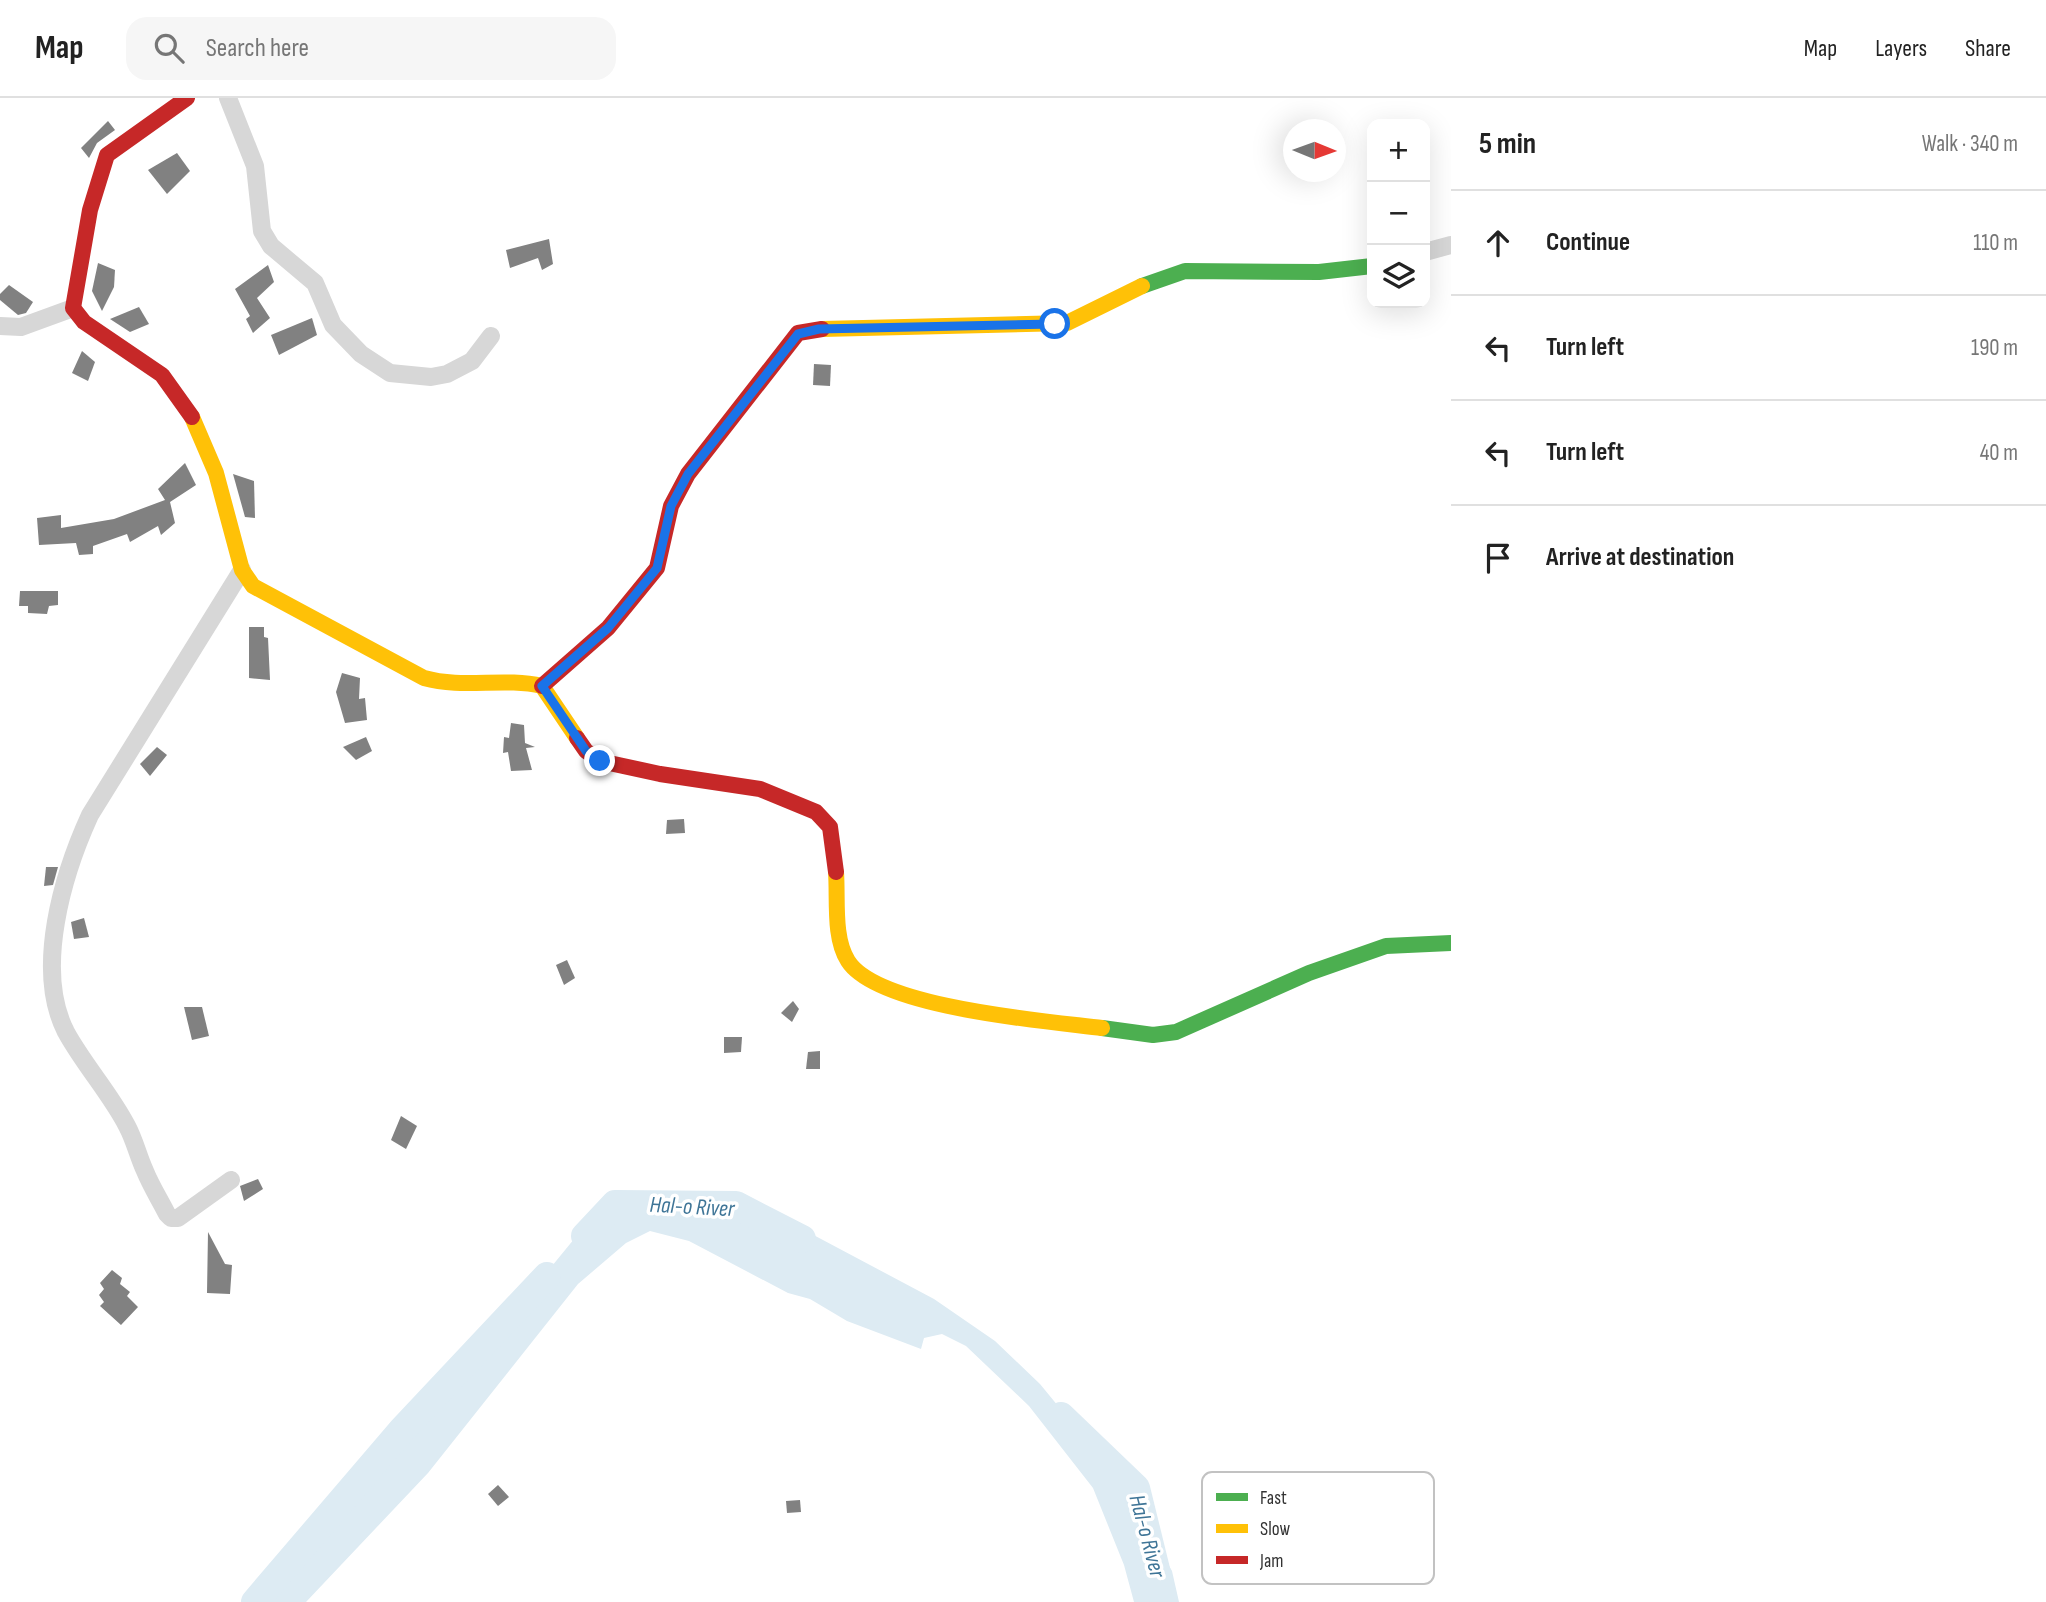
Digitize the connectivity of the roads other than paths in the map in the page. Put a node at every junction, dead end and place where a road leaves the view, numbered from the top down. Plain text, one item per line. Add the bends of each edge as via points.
1 (187, 98) edge
2 (228, 98) edge
3 (1451, 246) edge
4 (1430, 251) edge
5 (1367, 266) edge
6 (73, 308) junction
7 (0, 326) edge
8 (492, 336) dead end
9 (242, 570) junction
10 (542, 686) junction
11 (1451, 943) edge
12 (231, 1180) dead end

1 - 6 street via 107,155 95,187
2 - 8 street via 255,166 262,231 271,246 315,283 333,325 361,354 390,373 431,377 472,361
3 - 4 street
5 - 10 street via 1319,272 1185,271 1157,278 1067,323 819,329 798,334 688,474 671,506 657,568 608,628
6 - 7 street via 21,327
6 - 9 street via 84,322 138,355 171,385 189,412 209,449
9 - 10 street via 253,586 421,678
9 - 12 street via 90,815 63,888 53,956 59,1014 66,1032 127,1126 167,1214 178,1218
10 - 11 street via 586,751 600,761 760,789 816,812 830,827 835,849 841,947 849,964 888,991 1020,1018 1153,1035 1176,1032 1309,973 1386,946

